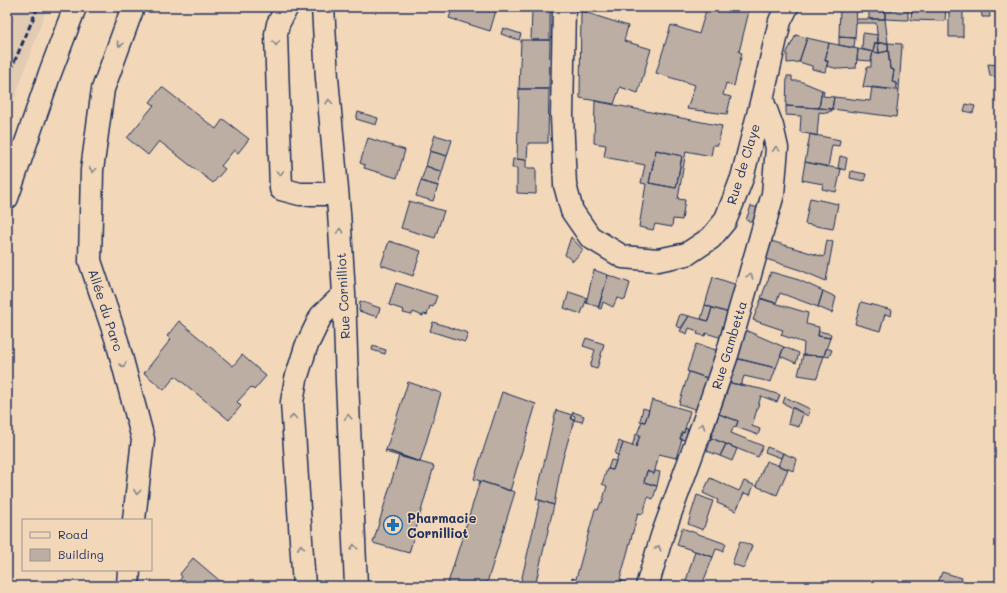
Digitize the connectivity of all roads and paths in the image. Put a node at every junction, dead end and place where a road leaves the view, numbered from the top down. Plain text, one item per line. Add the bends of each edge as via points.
1 (76, 7) edge
2 (133, 7) edge
3 (287, 7) edge
4 (323, 7) edge
5 (564, 7) edge
6 (787, 7) edge
7 (762, 99) junction
8 (337, 194) junction
9 (7, 198) edge
10 (344, 294) junction
11 (134, 519) edge
12 (129, 571) edge
13 (128, 586) edge
14 (304, 586) edge
15 (356, 586) edge
16 (648, 586) edge

1 - 9 street via 50,73
2 -> 11 street, Allée du Parc via 103,89 92,170 90,261 116,341 142,439
3 -> 8 street via 276,34 281,189 300,194
8 -> 4 street, Rue Cornilliot via 326,78
5 - 7 street, Rue de Claye via 564,185 572,211 590,237 624,257 658,260 687,254 711,238 725,220 742,178
6 - 7 street, Rue de Claye via 780,21
16 -> 7 street, Rue Gambetta via 662,536 727,355 773,194 778,148
10 -> 8 street, Rue Cornilliot
14 -> 10 street via 292,402 306,347 321,316
15 -> 10 street, Rue Cornilliot
12 - 13 street

